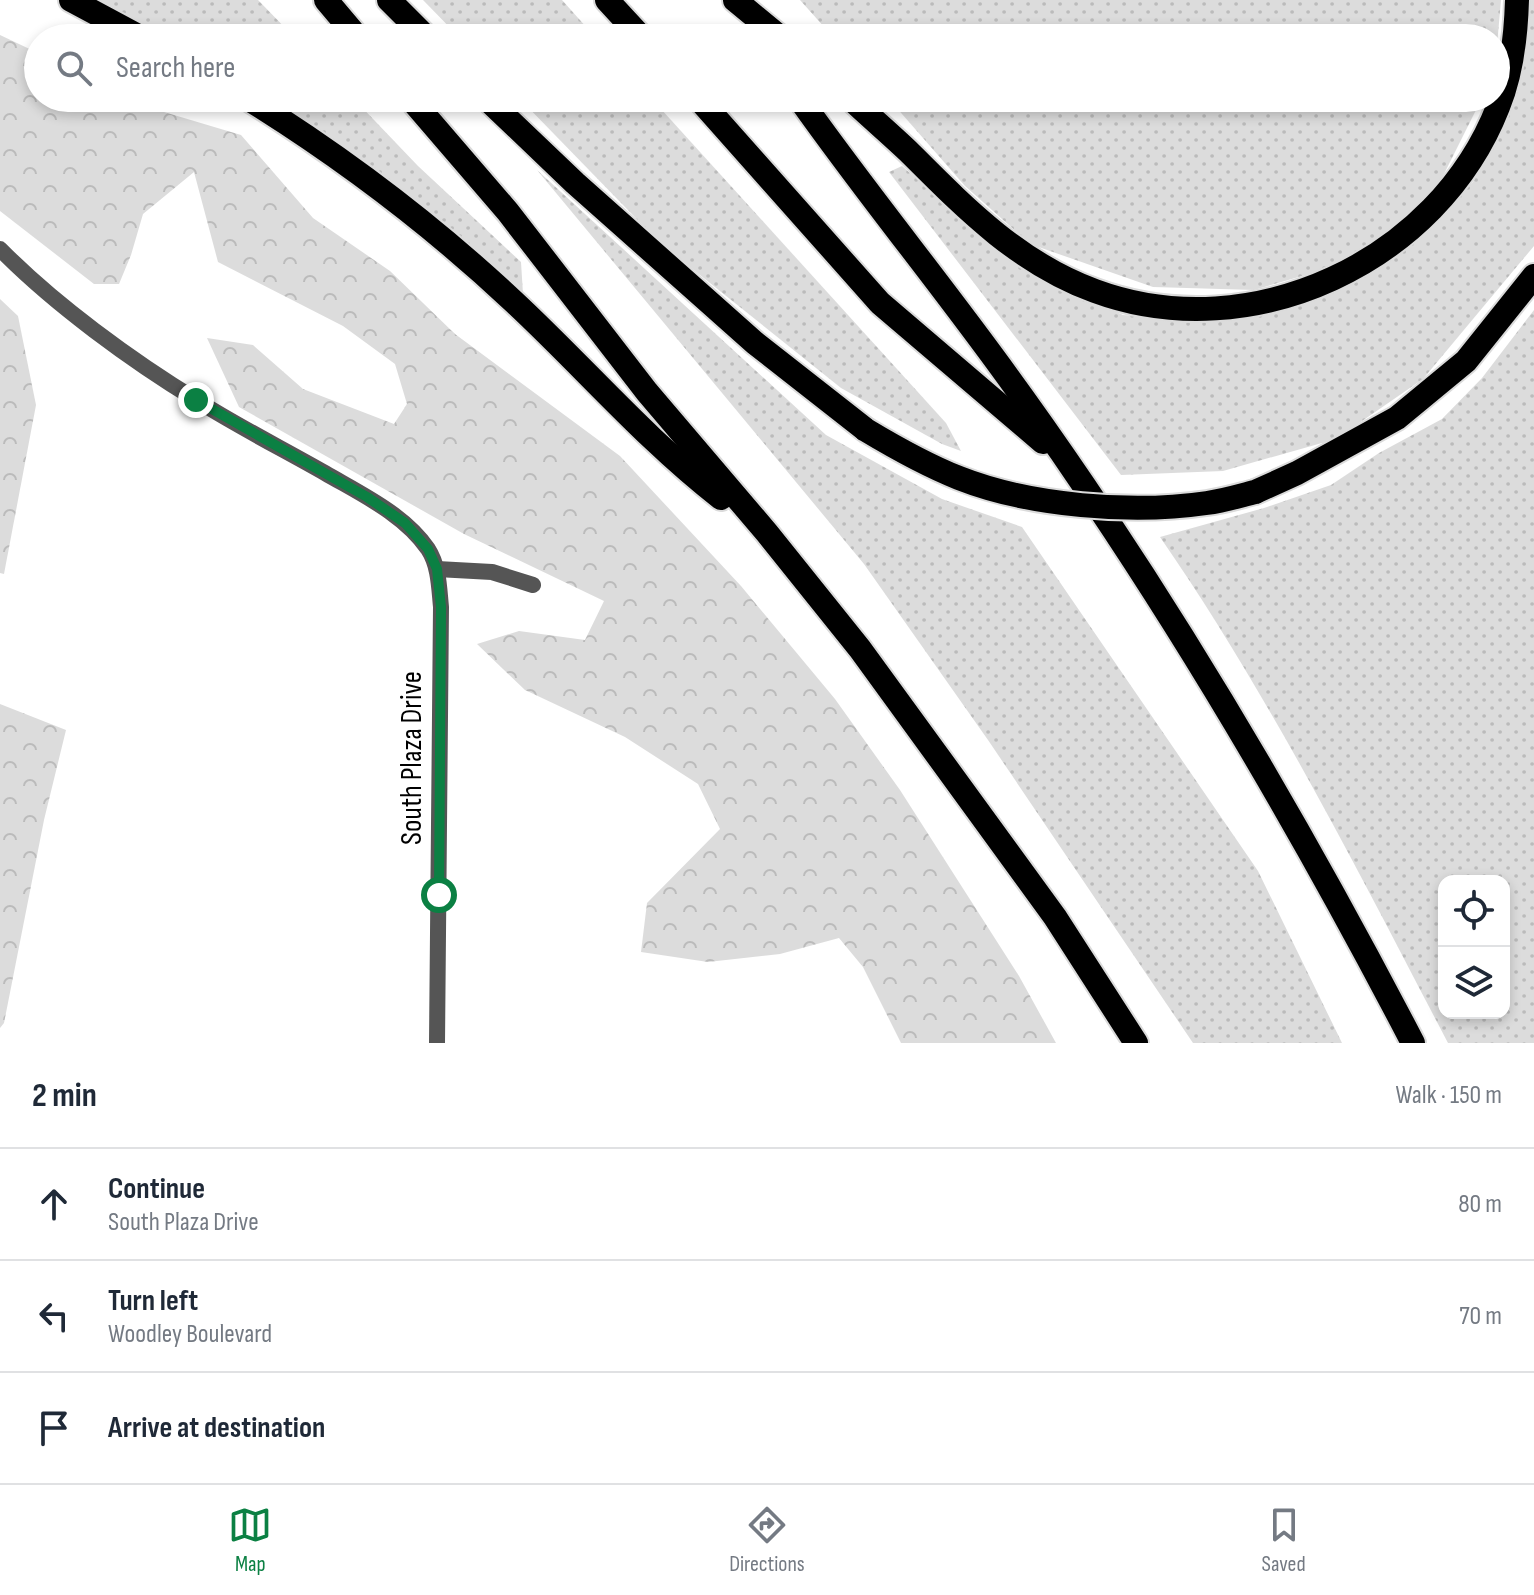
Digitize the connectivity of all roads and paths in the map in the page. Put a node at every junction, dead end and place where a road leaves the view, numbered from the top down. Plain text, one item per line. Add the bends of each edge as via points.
1 (71, 0) edge
2 (326, 0) edge
3 (389, 0) edge
4 (607, 0) edge
5 (732, 0) edge
6 (1517, 0) edge
7 (116, 24) edge
8 (346, 24) edge
9 (413, 24) edge
10 (629, 24) edge
11 (747, 24) edge
12 (763, 24) edge
13 (1510, 60) edge
14 (269, 112) edge
15 (422, 112) edge
16 (501, 112) edge
17 (710, 112) edge
18 (809, 112) edge
19 (865, 112) edge
20 (1496, 112) edge
21 (0, 249) edge
22 (1534, 276) edge
23 (1069, 464) junction
24 (767, 533) junction
25 (437, 569) junction
26 (533, 585) dead end
27 (437, 1043) edge
28 (1136, 1043) edge
29 (1413, 1043) edge

1 - 7 highway
2 - 8 highway
3 - 9 highway
4 - 10 highway
5 - 11 highway
5 - 12 highway
6 - 13 highway
14 - 24 highway via 453,247 657,444
15 - 24 highway
16 - 22 highway, bridge via 755,343 866,430 960,479 1056,502 1157,508 1209,503 1255,492 1297,473 1397,418 1466,361
17 - 23 highway via 880,303
18 - 23 highway
19 - 20 highway via 984,226 1019,252 1095,292 1183,309 1269,301 1351,272 1413,228 1445,195
21 - 25 street via 122,351 405,523 428,549
23 - 29 highway via 1222,699
24 - 28 highway via 939,755 1055,917
25 - 26 street via 492,572
25 - 27 street, South Plaza Drive

